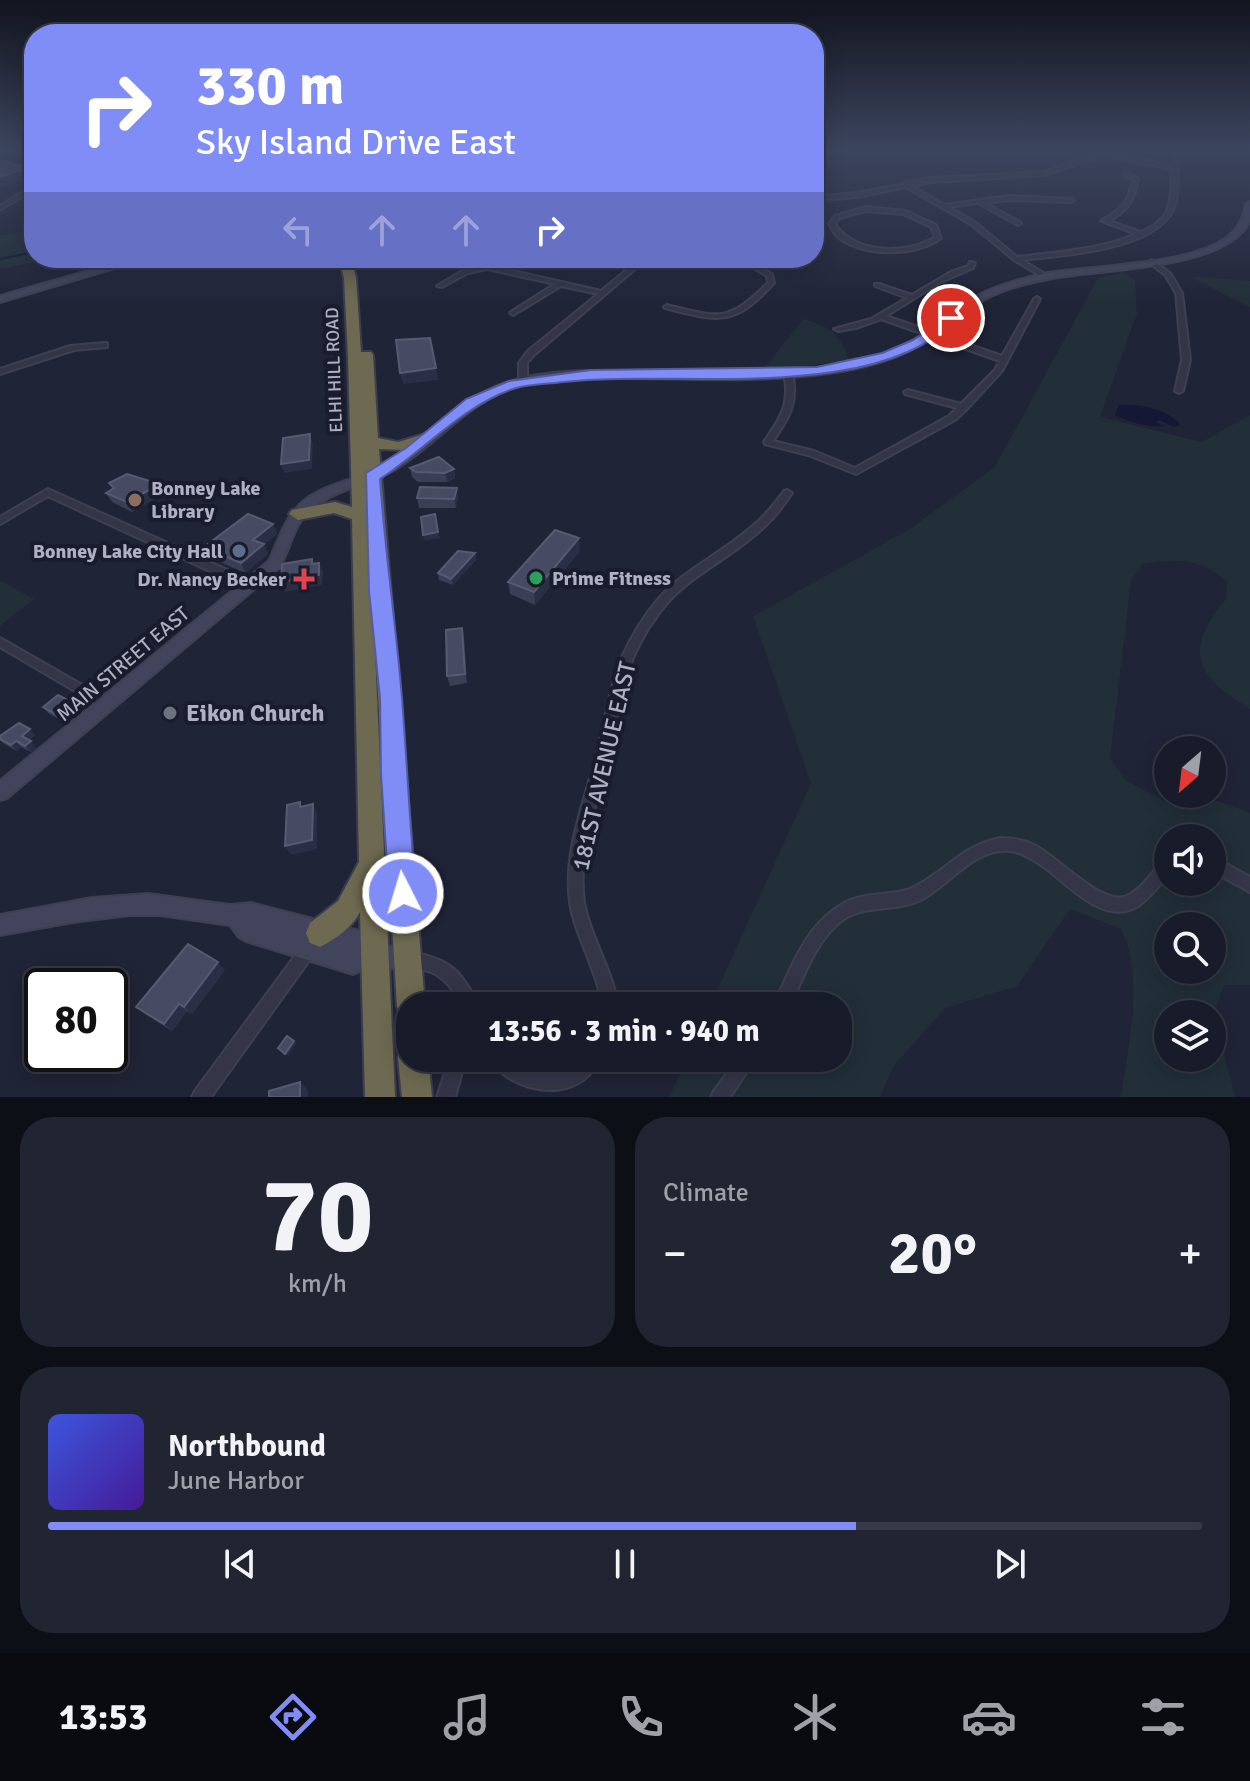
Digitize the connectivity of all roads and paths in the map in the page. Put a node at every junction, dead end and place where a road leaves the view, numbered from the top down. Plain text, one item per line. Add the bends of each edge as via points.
1 (847, 201) edge
2 (936, 201) edge
3 (977, 201) edge
4 (978, 201) edge
5 (1130, 201) edge
6 (1173, 201) edge
7 (1250, 204) edge
8 (945, 206) junction
9 (858, 210) junction
10 (1018, 223) dead end
11 (1141, 234) junction
12 (1016, 259) junction
13 (1152, 262) junction
14 (972, 263) dead end
15 (109, 268) edge
16 (346, 268) edge
17 (359, 268) edge
18 (482, 268) edge
19 (492, 268) edge
20 (633, 268) edge
21 (756, 268) edge
22 (1046, 277) junction
23 (561, 283) junction
24 (877, 285) dead end
25 (440, 286) dead end
26 (602, 293) junction
27 (911, 297) junction
28 (0, 299) edge
29 (1037, 299) dead end
30 (667, 307) dead end
31 (513, 313) dead end
32 (881, 317) junction
33 (838, 329) dead end
34 (928, 335) junction
35 (104, 345) dead end
36 (1005, 360) junction
37 (0, 372) edge
38 (788, 374) junction
39 (523, 382) junction
40 (1179, 391) dead end
41 (908, 392) dead end
42 (964, 407) junction
43 (428, 438) junction
44 (369, 439) junction
45 (365, 478) junction
46 (787, 493) dead end
47 (298, 514) junction
48 (359, 515) junction
49 (0, 521) edge
50 (250, 585) junction
51 (0, 642) edge
52 (106, 704) junction
53 (0, 792) edge
54 (370, 868) junction
55 (1226, 871) edge
56 (1154, 879) edge
57 (1250, 885) edge
58 (0, 925) edge
59 (314, 941) junction
60 (374, 954) junction
61 (408, 960) junction
62 (410, 992) edge
63 (464, 992) edge
64 (609, 992) edge
65 (789, 992) edge
66 (414, 1072) edge
67 (454, 1072) edge
68 (515, 1072) edge
69 (578, 1072) edge
70 (738, 1072) edge
71 (201, 1097) edge
72 (380, 1097) edge
73 (417, 1097) edge
74 (446, 1097) edge
75 (720, 1097) edge

1 - 9 street
2 - 8 street
3 - 8 street
4 - 10 street
5 - 11 street via 1104,221
6 - 11 street via 1157,225
7 - 13 street, MAIN STREET EAST via 1247,222 1230,239 1195,254
8 - 12 street
9 - 9 street via 840,214 832,224 837,234 854,243 906,250 928,245 939,234 931,223 911,214
11 - 12 street via 1092,248
12 - 22 street
13 - 22 street, MAIN STREET EAST
13 - 40 street via 1168,274 1179,293 1186,360
14 - 27 street
15 - 28 street
16 - 45 highway, ELHI HILL ROAD
17 - 44 highway, ELHI HILL ROAD
18 - 25 street
19 - 23 street
20 - 26 street
21 - 30 street via 770,275 771,283 734,316 708,317
22 - 34 street, MAIN STREET EAST via 983,296
23 - 26 street
23 - 31 street
24 - 27 street
26 - 39 street via 526,358
27 - 32 street
29 - 36 street
32 - 33 street via 860,328
32 - 34 street
34 - 36 street
34 - 38 street, MAIN STREET EAST via 863,363
35 - 37 street via 73,348
36 - 42 street
38 - 39 street, MAIN STREET EAST via 591,375
38 - 42 street via 790,407 768,442 856,471 943,425
39 - 43 street, MAIN STREET EAST via 471,402
41 - 42 street
43 - 44 highway via 398,447
43 - 45 street, MAIN STREET EAST
44 - 45 highway, ELHI HILL ROAD
45 - 47 street, MAIN STREET EAST via 321,494
45 - 48 highway
45 - 61 highway via 391,698
46 - 64 street, 181ST AVENUE EAST via 755,533 677,586 645,626 623,670 576,885 580,914
47 - 48 highway via 335,507
47 - 50 street, MAIN STREET EAST via 274,564
48 - 54 highway
49 - 50 street via 48,492
50 - 52 street, MAIN STREET EAST
51 - 52 street
52 - 53 street, MAIN STREET EAST
54 - 59 highway via 347,910
54 - 60 highway
55 - 57 street
56 - 65 street via 1134,900 1115,906 1090,896 1036,852 1016,845 988,846 915,895 858,903 838,914 813,943
58 - 59 street via 149,904 203,909 237,918 246,930
59 - 60 street via 353,963
59 - 71 street
60 - 61 street
60 - 72 highway
61 - 62 highway
61 - 63 street via 450,972
66 - 73 highway
67 - 74 street
68 - 69 street via 549,1085
70 - 75 street

